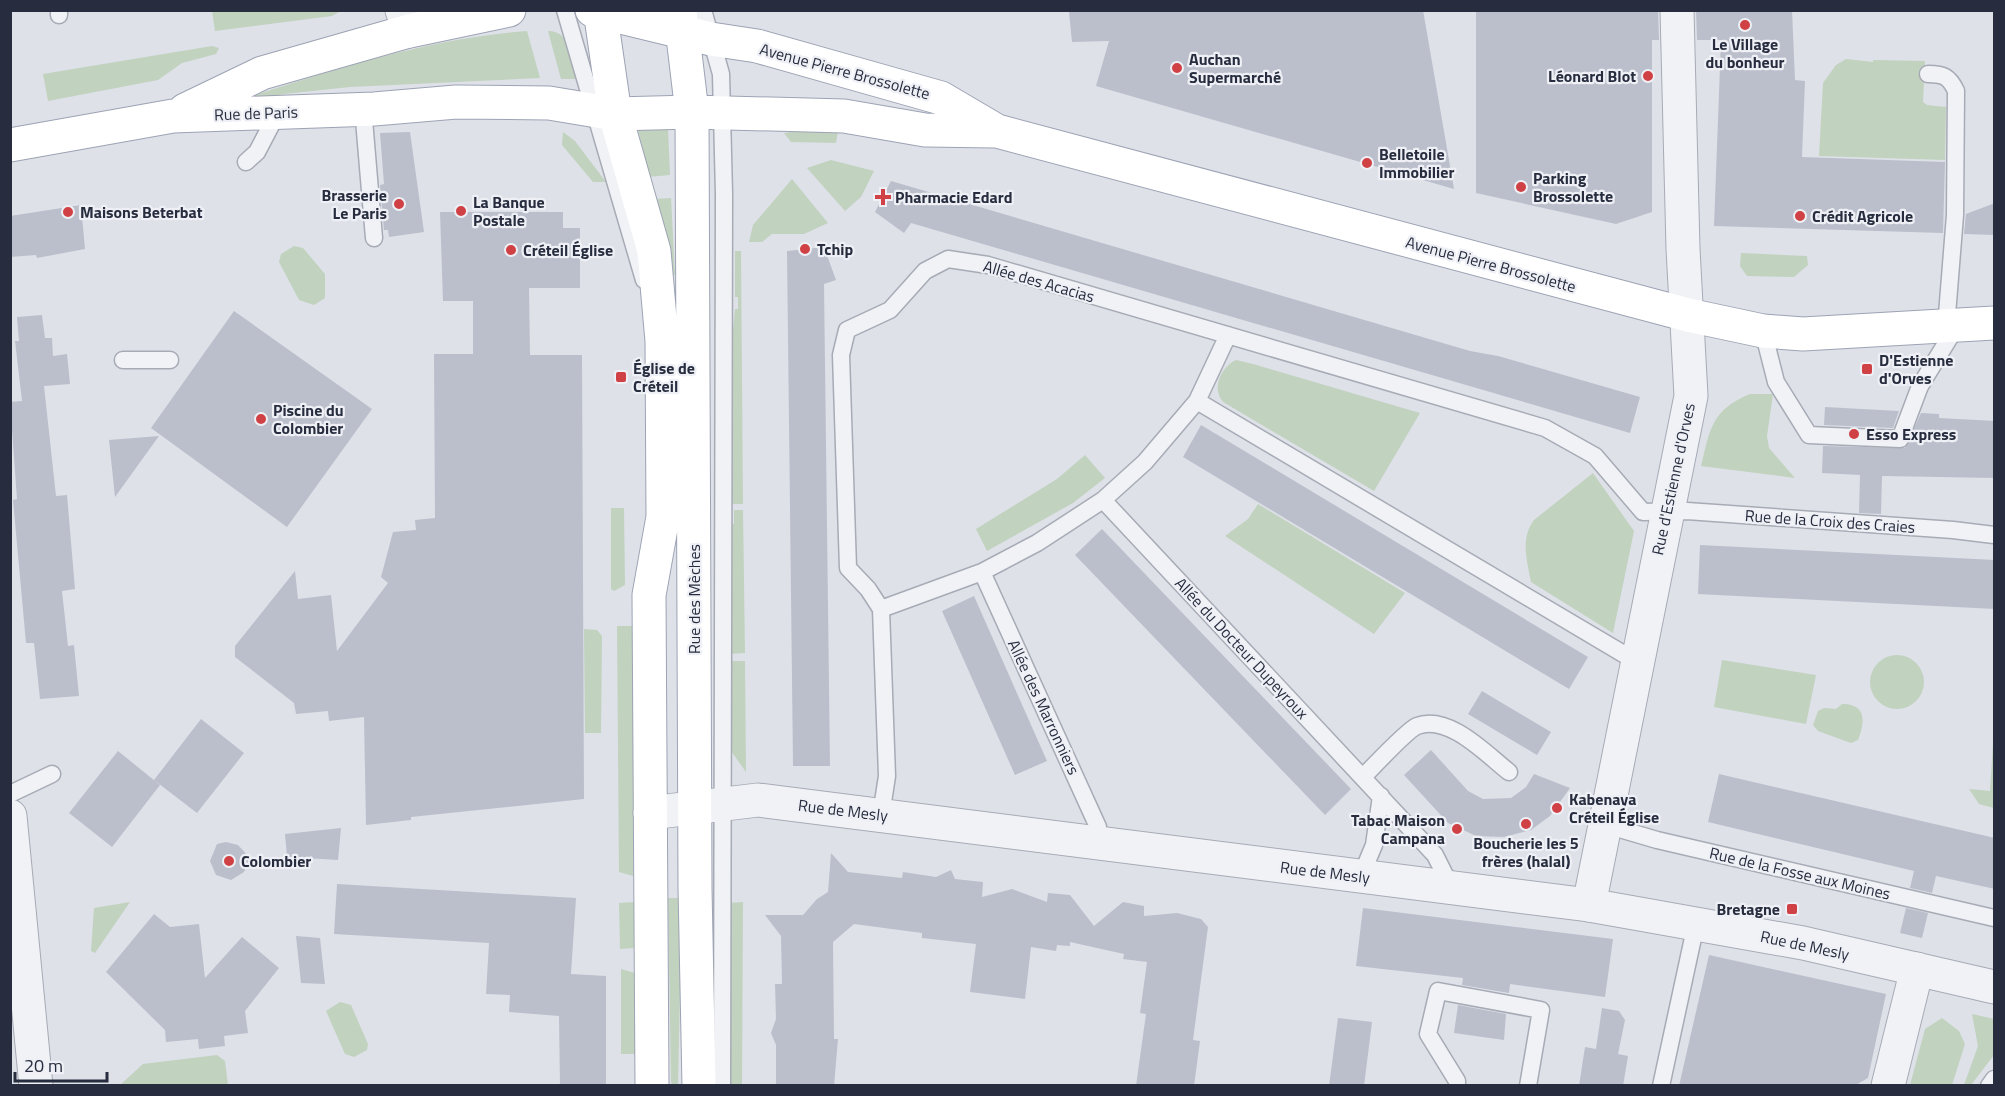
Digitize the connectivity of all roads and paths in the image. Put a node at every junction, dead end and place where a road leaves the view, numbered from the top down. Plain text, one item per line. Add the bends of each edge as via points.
1 (509, 10) edge
2 (565, 10) edge
3 (592, 10) edge
4 (1677, 10) edge
5 (600, 11) edge
6 (405, 21) edge
7 (694, 23) edge
8 (1928, 74) dead end
9 (363, 108) junction
10 (278, 112) junction
11 (604, 112) junction
12 (708, 113) junction
13 (173, 116) junction
14 (997, 130) junction
15 (10, 145) edge
16 (246, 162) dead end
17 (374, 238) dead end
18 (1688, 315) junction
19 (1995, 323) edge
20 (1951, 327) junction
21 (1763, 331) junction
22 (1228, 335) junction
23 (123, 360) dead end
24 (170, 360) dead end
25 (1197, 401) junction
26 (1103, 500) junction
27 (1666, 510) junction
28 (1995, 535) edge
29 (982, 572) junction
30 (881, 609) junction
31 (1637, 662) junction
32 (1509, 772) dead end
33 (52, 774) dead end
34 (1363, 777) junction
35 (10, 794) edge
36 (1381, 796) junction
37 (708, 805) junction
38 (650, 813) junction
39 (881, 815) junction
40 (10, 816) edge
41 (1606, 825) junction
42 (1096, 843) junction
43 (1361, 876) junction
44 (1451, 886) junction
45 (1589, 905) junction
46 (1995, 918) edge
47 (1696, 924) junction
48 (1917, 969) junction
49 (1995, 987) edge
50 (1995, 1079) edge
51 (36, 1086) edge
52 (652, 1086) edge
53 (699, 1086) edge
54 (722, 1086) edge
55 (1457, 1086) edge
56 (1528, 1086) edge
57 (1662, 1086) edge
58 (1888, 1086) edge
59 (1989, 1086) edge

1 - 6 main road, Rue de Paris
2 - 11 lane
3 - 5 main road
4 - 18 street, Rue d'Estienne d'Orves
5 - 7 main road
5 - 11 main road
6 - 13 main road, Rue de Paris via 262,73
7 - 12 main road, Rue des Mèches
7 - 14 main road, Avenue Pierre Brossolette via 757,46 941,98
8 - 20 lane via 1943,74 1956,91
9 - 10 main road, Rue de Paris
9 - 11 main road, Rue de Paris via 538,102
9 - 17 lane
10 - 13 main road, Rue de Paris
10 - 16 lane via 257,152
11 - 12 main road, Rue de Paris
11 - 38 main road via 654,251 662,341 663,517 649,594
12 - 14 main road, Avenue Pierre Brossolette via 844,116 926,130
12 - 37 main road, Rue des Mèches
13 - 15 main road
14 - 18 main road, Avenue Pierre Brossolette
18 - 21 main road, Avenue Pierre Brossolette
18 - 27 street, Rue d'Estienne d'Orves via 1691,396
19 - 20 main road, Avenue Pierre Brossolette
20 - 21 main road, Avenue Pierre Brossolette via 1803,334
20 - 21 lane via 1920,386 1900,439 1809,435 1776,382
22 - 25 lane
22 - 27 lane, Allée des Acacias via 1545,428 1595,456 1643,512
22 - 30 lane, Allée des Acacias via 988,265 948,260 925,271 890,310 848,330 841,355 848,568
23 - 24 lane
25 - 26 lane via 1145,462
25 - 31 lane
26 - 29 lane via 1037,543
26 - 34 lane, Allée du Docteur Dupeyroux
27 - 28 lane, Rue de la Croix des Craies
27 - 31 street, Rue d'Estienne d'Orves
29 - 30 lane
29 - 42 lane, Allée des Marronniers via 1098,827
30 - 39 lane via 888,776
31 - 41 street, Rue d'Estienne d'Orves
32 - 34 lane via 1438,724 1416,726
33 - 35 lane
34 - 36 lane, Allée du Docteur Dupeyroux
36 - 43 lane via 1374,845
36 - 44 lane, Allée du Docteur Dupeyroux via 1436,855
37 - 38 street, Rue de Mesly
37 - 39 street, Rue de Mesly via 758,800
37 - 53 main road, Rue des Mèches
37 - 54 lane, Rue des Mèches
38 - 52 main road
39 - 42 street, Rue de Mesly
40 - 51 street
41 - 45 street, Rue d'Estienne d'Orves
41 - 46 lane, Rue de la Fosse aux Moines
42 - 43 street, Rue de Mesly
43 - 44 street, Rue de Mesly
44 - 45 street, Rue de Mesly
45 - 47 street, Rue de Mesly
47 - 48 street, Rue de Mesly
47 - 57 lane
48 - 49 street, Rue de Mesly
48 - 58 street
50 - 59 lane
55 - 56 lane via 1428,1035 1438,992 1541,1010

